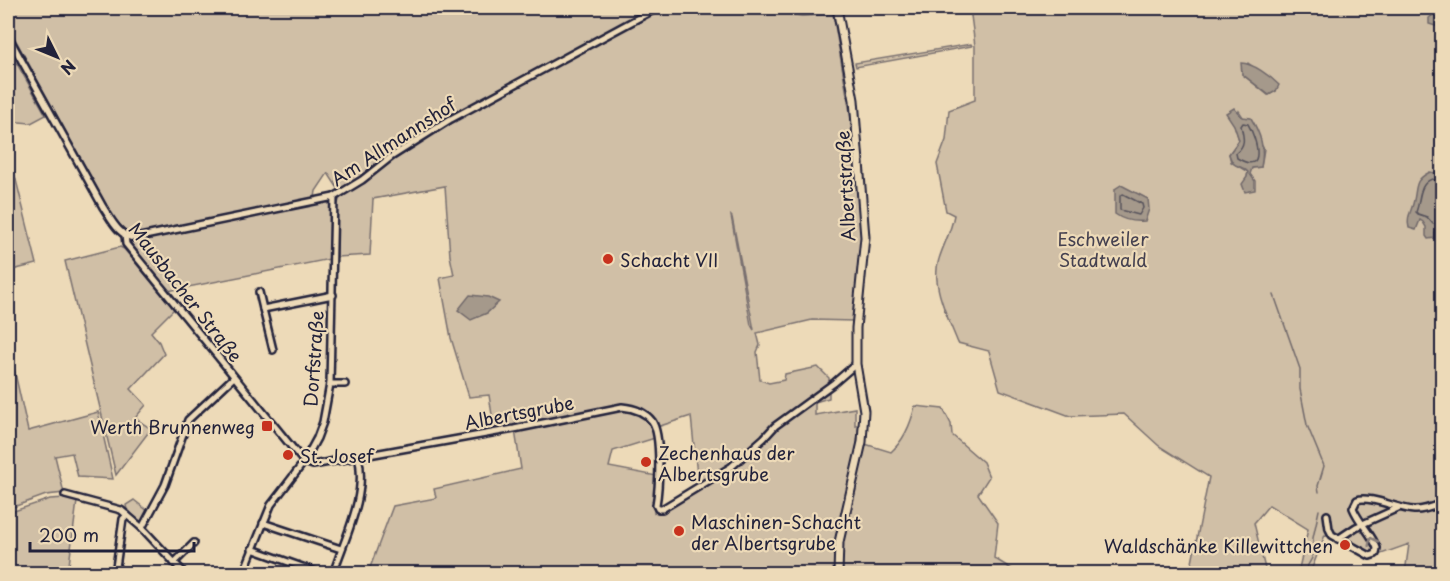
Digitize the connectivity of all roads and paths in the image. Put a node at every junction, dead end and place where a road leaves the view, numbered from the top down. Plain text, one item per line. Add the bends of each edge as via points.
1 (657, 8) edge
2 (837, 8) edge
3 (8, 36) edge
4 (334, 197) junction
5 (125, 235) junction
6 (259, 292) dead end
7 (333, 295) junction
8 (263, 309) junction
9 (269, 334) junction
10 (260, 336) dead end
11 (273, 350) dead end
12 (856, 364) junction
13 (234, 377) junction
14 (330, 384) junction
15 (345, 384) dead end
16 (358, 456) junction
17 (304, 462) junction
18 (64, 495) dead end
19 (1443, 503) edge
20 (1398, 508) junction
21 (127, 515) junction
22 (1326, 515) dead end
23 (263, 523) junction
24 (1362, 524) junction
25 (142, 528) junction
26 (1338, 539) junction
27 (194, 543) dead end
28 (252, 549) junction
29 (341, 549) junction
30 (174, 563) junction
31 (115, 573) edge
32 (185, 573) edge
33 (243, 573) edge
34 (322, 573) edge
35 (333, 573) edge
36 (838, 573) edge

1 - 4 street, Am Allmannshof via 451,119
2 - 12 main road, Albertstraße via 854,100 865,237
3 - 5 street, Mausbacher Straße via 104,207
4 - 5 street, Am Allmannshof via 135,238
4 - 7 street, Dorfstraße
5 - 13 street, Mausbacher Straße via 126,244
6 - 8 street
7 - 8 street
7 - 14 street, Dorfstraße
8 - 9 street
9 - 10 street
9 - 11 street
12 - 16 street, Albertsgrube via 713,480 662,509 656,505 656,430 650,418 629,408
12 - 36 main road, Albertstraße via 864,411 862,442 840,542
13 - 17 street, Mausbacher Straße
13 - 25 street via 188,420 165,485
14 - 15 street
14 - 17 street, Dorfstraße via 323,422
16 - 17 street, Albertsgrube via 313,465
16 - 29 street via 360,486
17 - 23 street, Dorfstraße via 271,505
18 - 21 street via 112,506
19 - 20 street via 1418,511
20 - 24 street
20 - 24 street via 1366,498 1357,500 1353,508
21 - 25 street
21 - 31 street via 123,519
22 - 26 street via 1329,529
23 - 28 street, Dorfstraße
23 - 29 street
24 - 26 street
26 -> 24 street via 1370,556 1376,554 1376,544
25 - 30 street
27 - 30 street
28 - 33 street, Dorfstraße
28 - 34 street
29 - 35 street
30 - 32 street

